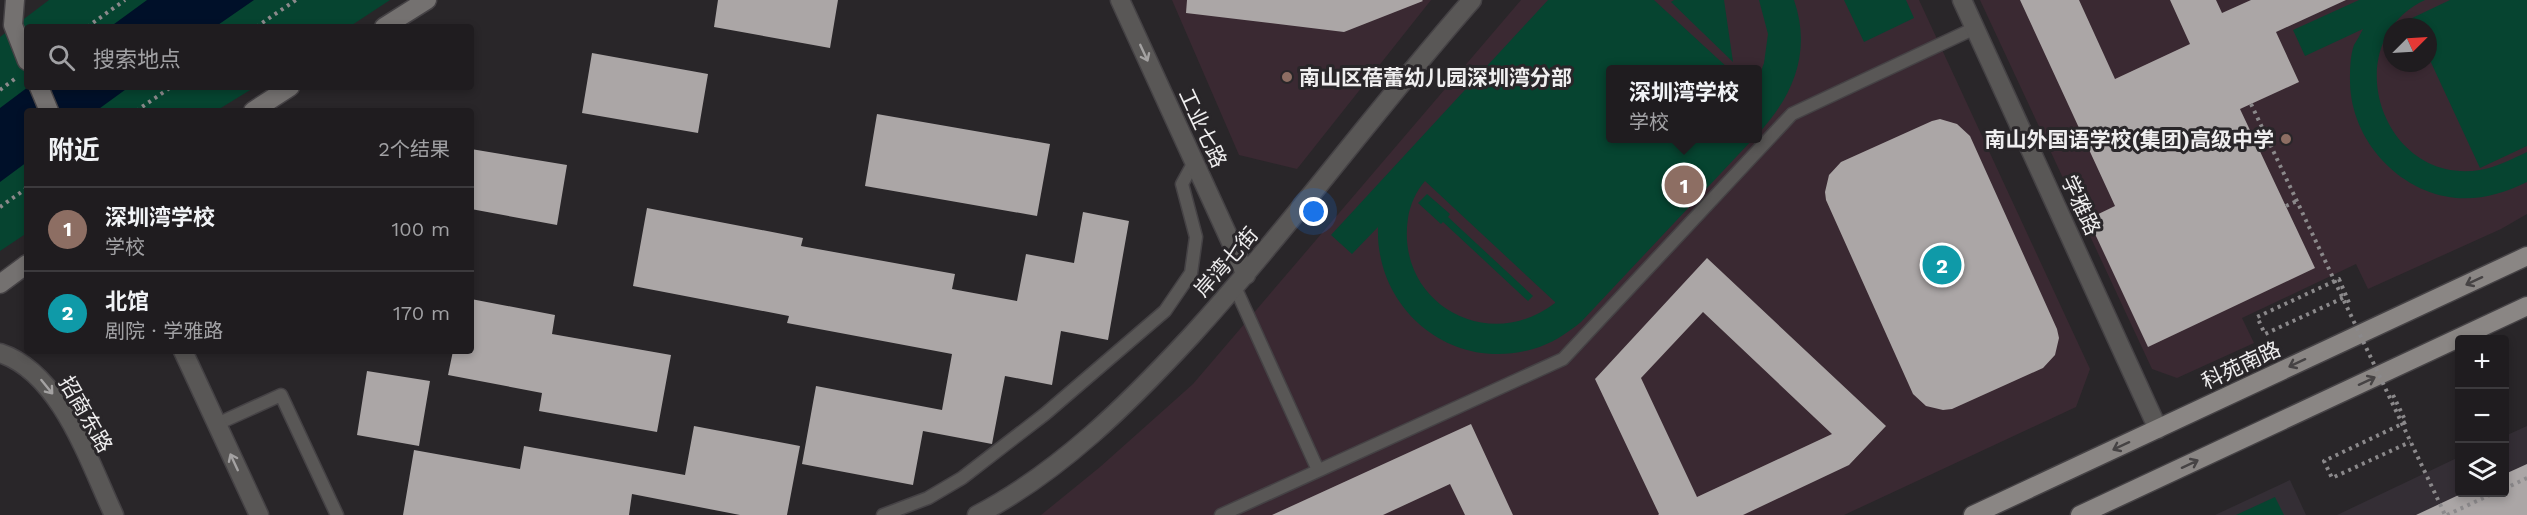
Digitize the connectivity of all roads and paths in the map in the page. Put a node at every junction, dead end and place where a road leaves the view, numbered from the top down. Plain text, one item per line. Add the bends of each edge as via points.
1 (14, 0) edge
2 (125, 0) edge
3 (296, 0) edge
4 (427, 0) edge
5 (1120, 0) edge
6 (1472, 0) edge
7 (1962, 0) edge
8 (0, 10) edge
9 (91, 24) edge
10 (260, 24) edge
11 (389, 24) edge
12 (1975, 28) junction
13 (24, 54) edge
14 (18, 77) dead end
15 (0, 90) edge
16 (40, 90) edge
17 (167, 90) edge
18 (285, 90) edge
19 (2251, 104) dead end
20 (48, 108) edge
21 (140, 108) edge
22 (258, 108) edge
23 (1194, 162) junction
24 (24, 190) edge
25 (2297, 201) junction
26 (2286, 206) dead end
27 (0, 207) edge
28 (2527, 256) edge
29 (24, 266) edge
30 (1240, 281) junction
31 (0, 284) edge
32 (2343, 298) junction
33 (2350, 305) dead end
34 (2527, 306) edge
35 (0, 353) edge
36 (184, 354) edge
37 (2393, 395) dead end
38 (217, 424) junction
39 (2158, 429) junction
40 (2410, 442) junction
41 (1318, 470) junction
42 (2527, 478) edge
43 (2509, 487) edge
44 (2485, 497) edge
45 (114, 515) edge
46 (259, 515) edge
47 (337, 515) edge
48 (884, 515) edge
49 (977, 515) edge
50 (1221, 515) edge
51 (1973, 515) edge
52 (2080, 515) edge
53 (2446, 515) edge

1 - 8 main road
1 - 13 main road via 13,25
2 - 9 path
3 - 10 path
4 - 11 main road
5 -> 23 street, 工业七路
6 - 30 street, 岸湾七街
7 - 12 street, 学雅路
12 - 39 street, 学雅路
12 - 41 lane via 1792,114 1563,359
14 - 15 path
16 - 20 main road
17 - 21 path
18 - 22 main road
19 - 25 path, bridge
23 - 30 street, 工业七路
23 - 48 lane via 1182,184 1196,237 1191,273 1165,311 1045,414 962,478 928,498
24 - 27 path
25 - 26 path
25 - 32 path, bridge
28 -> 39 main road, 科苑南路
29 - 31 main road
30 - 41 lane
30 - 49 street, 岸湾七街 via 1171,358 1097,430 1025,487
32 - 33 path via 2265,334 2257,317 2338,279
32 - 40 path, bridge
52 -> 34 main road
35 -> 45 street, 招商东路 via 37,375 58,401
36 - 38 street
37 - 40 path via 2406,422 2324,461 2332,478
46 -> 38 street
38 - 47 lane via 281,395
39 -> 51 main road, 科苑南路
40 - 53 path, bridge
41 - 50 lane
42 - 43 path
44 - 53 path

